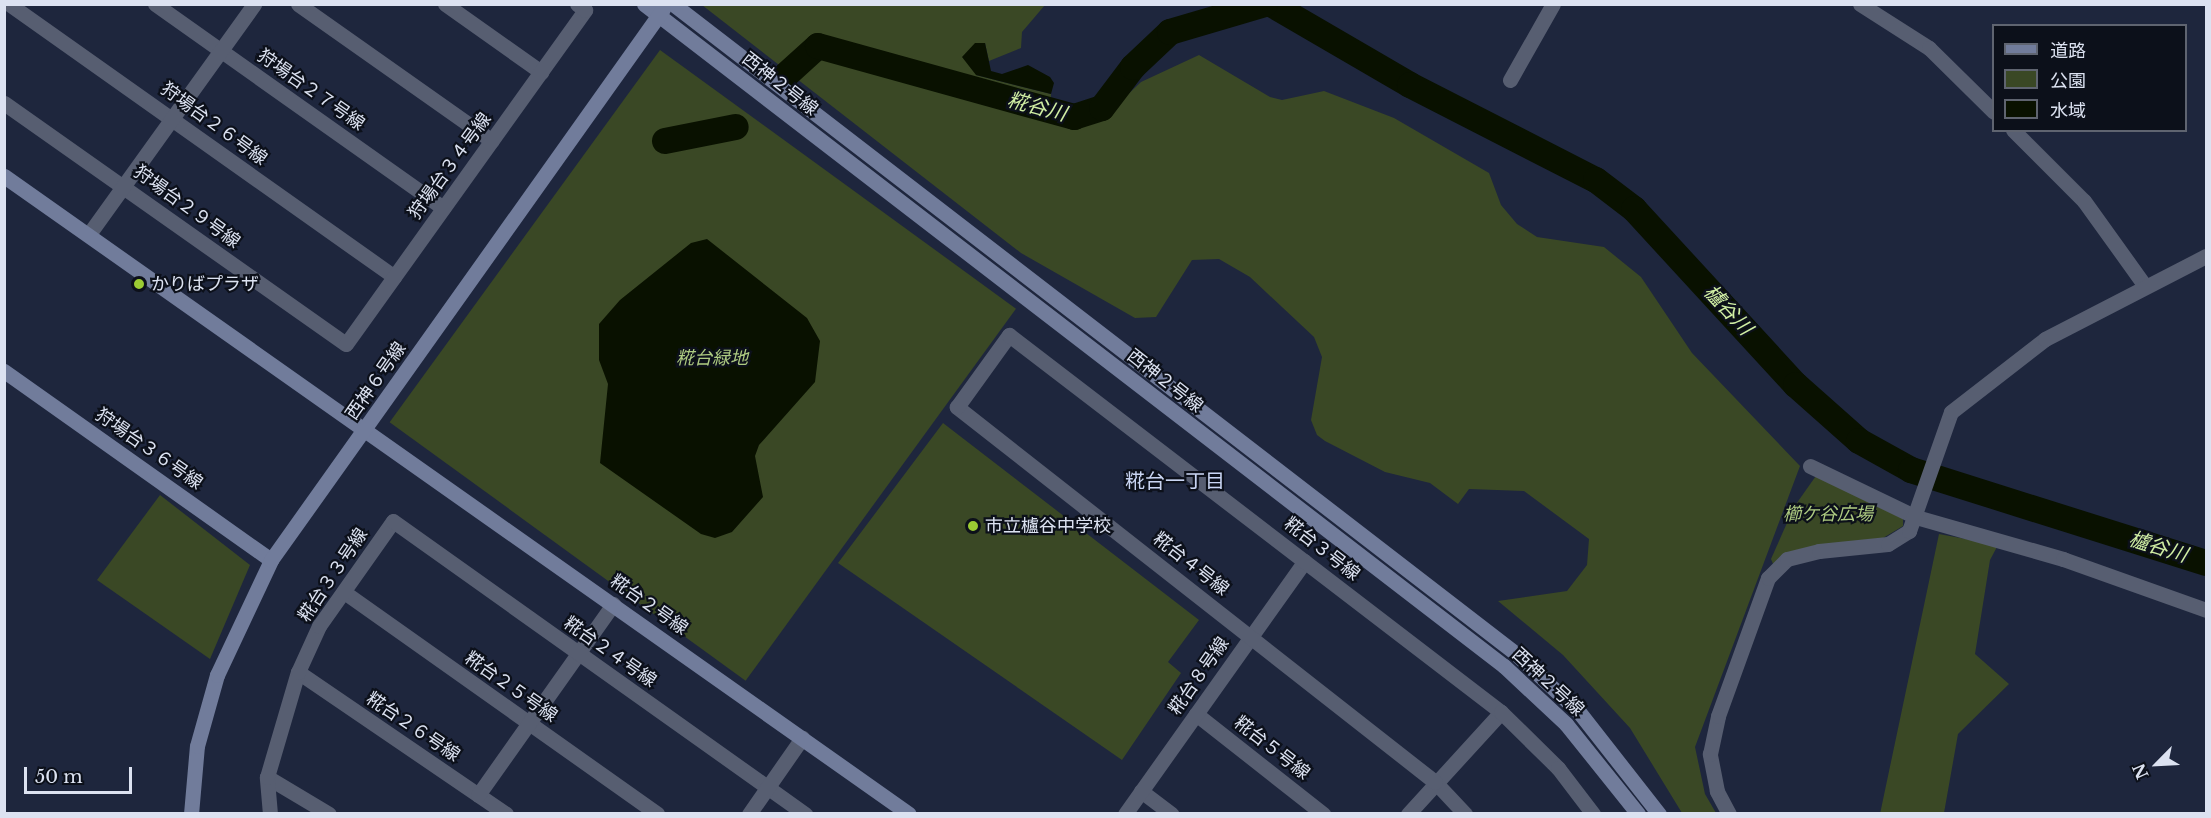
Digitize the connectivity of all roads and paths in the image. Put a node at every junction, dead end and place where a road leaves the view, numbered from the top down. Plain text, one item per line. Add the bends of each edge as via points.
1 (9, 4) edge
2 (155, 4) edge
3 (254, 4) edge
4 (298, 4) edge
5 (445, 4) edge
6 (644, 4) edge
7 (673, 4) edge
8 (1553, 4) edge
9 (1860, 4) edge
10 (581, 7) edge
11 (27, 9) edge
12 (662, 10) edge
13 (221, 50) junction
14 (541, 72) junction
15 (1510, 80) dead end
16 (4, 103) edge
17 (1992, 110) edge
18 (172, 118) junction
19 (2015, 132) edge
20 (492, 141) junction
21 (4, 176) edge
22 (124, 185) junction
23 (443, 208) junction
24 (89, 234) junction
25 (2206, 258) edge
26 (394, 277) junction
27 (2145, 286) junction
28 (1009, 335) joint
29 (346, 344) joint
30 (4, 371) edge
31 (367, 428) junction
32 (1810, 466) dead end
33 (1916, 517) junction
34 (393, 520) joint
35 (271, 560) junction
36 (1305, 561) junction
37 (344, 592) junction
38 (613, 604) junction
39 (2206, 610) edge
40 (1252, 636) junction
41 (578, 653) junction
42 (298, 672) junction
43 (1501, 712) junction
44 (1196, 714) junction
45 (528, 723) junction
46 (802, 738) junction
47 (267, 777) junction
48 (1435, 782) junction
49 (768, 787) junction
50 (1141, 791) junction
51 (478, 795) junction
52 (191, 813) edge
53 (270, 813) edge
54 (329, 813) edge
55 (506, 813) edge
56 (657, 813) edge
57 (749, 813) edge
58 (805, 813) edge
59 (909, 813) edge
60 (1125, 813) edge
61 (1171, 813) edge
62 (1323, 813) edge
63 (1408, 813) edge
64 (1465, 813) edge
65 (1593, 813) edge
66 (1638, 813) edge
67 (1659, 813) edge
68 (1729, 813) edge

1 - 11 street, 狩場台２６号線
2 - 13 street, 狩場台２７号線
3 - 13 street
4 - 20 street
5 - 14 street
6 - 12 street, 西神２号線
7 - 67 street, 西神２号線 via 1515,653 1579,712
8 - 15 street
9 - 17 street via 1929,48
10 - 14 street, 狩場台３４号線
11 - 18 street, 狩場台２６号線
12 - 31 street, 西神６号線
12 - 66 street, 西神２号線 via 1504,666 1566,724
13 - 18 street
13 - 23 street, 狩場台２７号線
14 - 20 street, 狩場台３４号線
16 - 22 street, 狩場台２９号線
18 - 22 street
18 - 26 street, 狩場台２６号線
19 - 27 street via 2084,201
20 - 23 street, 狩場台３４号線
21 - 24 street, 糀台２号線
22 - 24 street
22 - 29 street, 狩場台２９号線
23 - 26 street, 狩場台３４号線
24 - 31 street, 糀台２号線
25 - 27 street
26 - 29 street, 狩場台３４号線
27 - 33 street via 2045,339 1951,412
28 - 36 street, 糀台３号線
28 - 40 street, 糀台４号線 via 957,407
30 - 35 street, 狩場台３６号線
31 - 35 street, 西神６号線
31 - 38 street, 糀台２号線
32 - 33 street
33 - 39 street via 2063,559
33 - 68 street via 1909,531 1888,544 1819,551 1787,559 1768,578 1718,716 1710,754 1717,791
34 - 37 street, 糀台３３号線
34 - 41 street, 糀台２４号線
35 - 52 street, 西神６号線 via 217,675 197,746
36 - 40 street, 糀台８号線
36 - 43 street, 糀台３号線
37 - 42 street, 糀台３３号線 via 319,626
37 - 45 street, 糀台２５号線
38 - 41 street
38 - 46 street, 糀台２号線
40 - 44 street, 糀台８号線
40 - 48 street, 糀台４号線
41 - 45 street
41 - 49 street, 糀台２４号線
42 - 47 street, 糀台３３号線
42 - 51 street, 糀台２６号線
43 - 48 street
43 - 65 street, 糀台３号線 via 1558,768
44 - 50 street, 糀台８号線
44 - 62 street, 糀台５号線
45 - 51 street
45 - 56 street, 糀台２５号線
46 - 49 street
46 - 59 street, 糀台２号線
47 - 53 street
47 - 54 street
48 - 63 street
48 - 64 street, 糀台４号線
49 - 57 street
49 - 58 street, 糀台２４号線
50 - 60 street, 糀台８号線
50 - 61 street
51 - 55 street, 糀台２６号線

